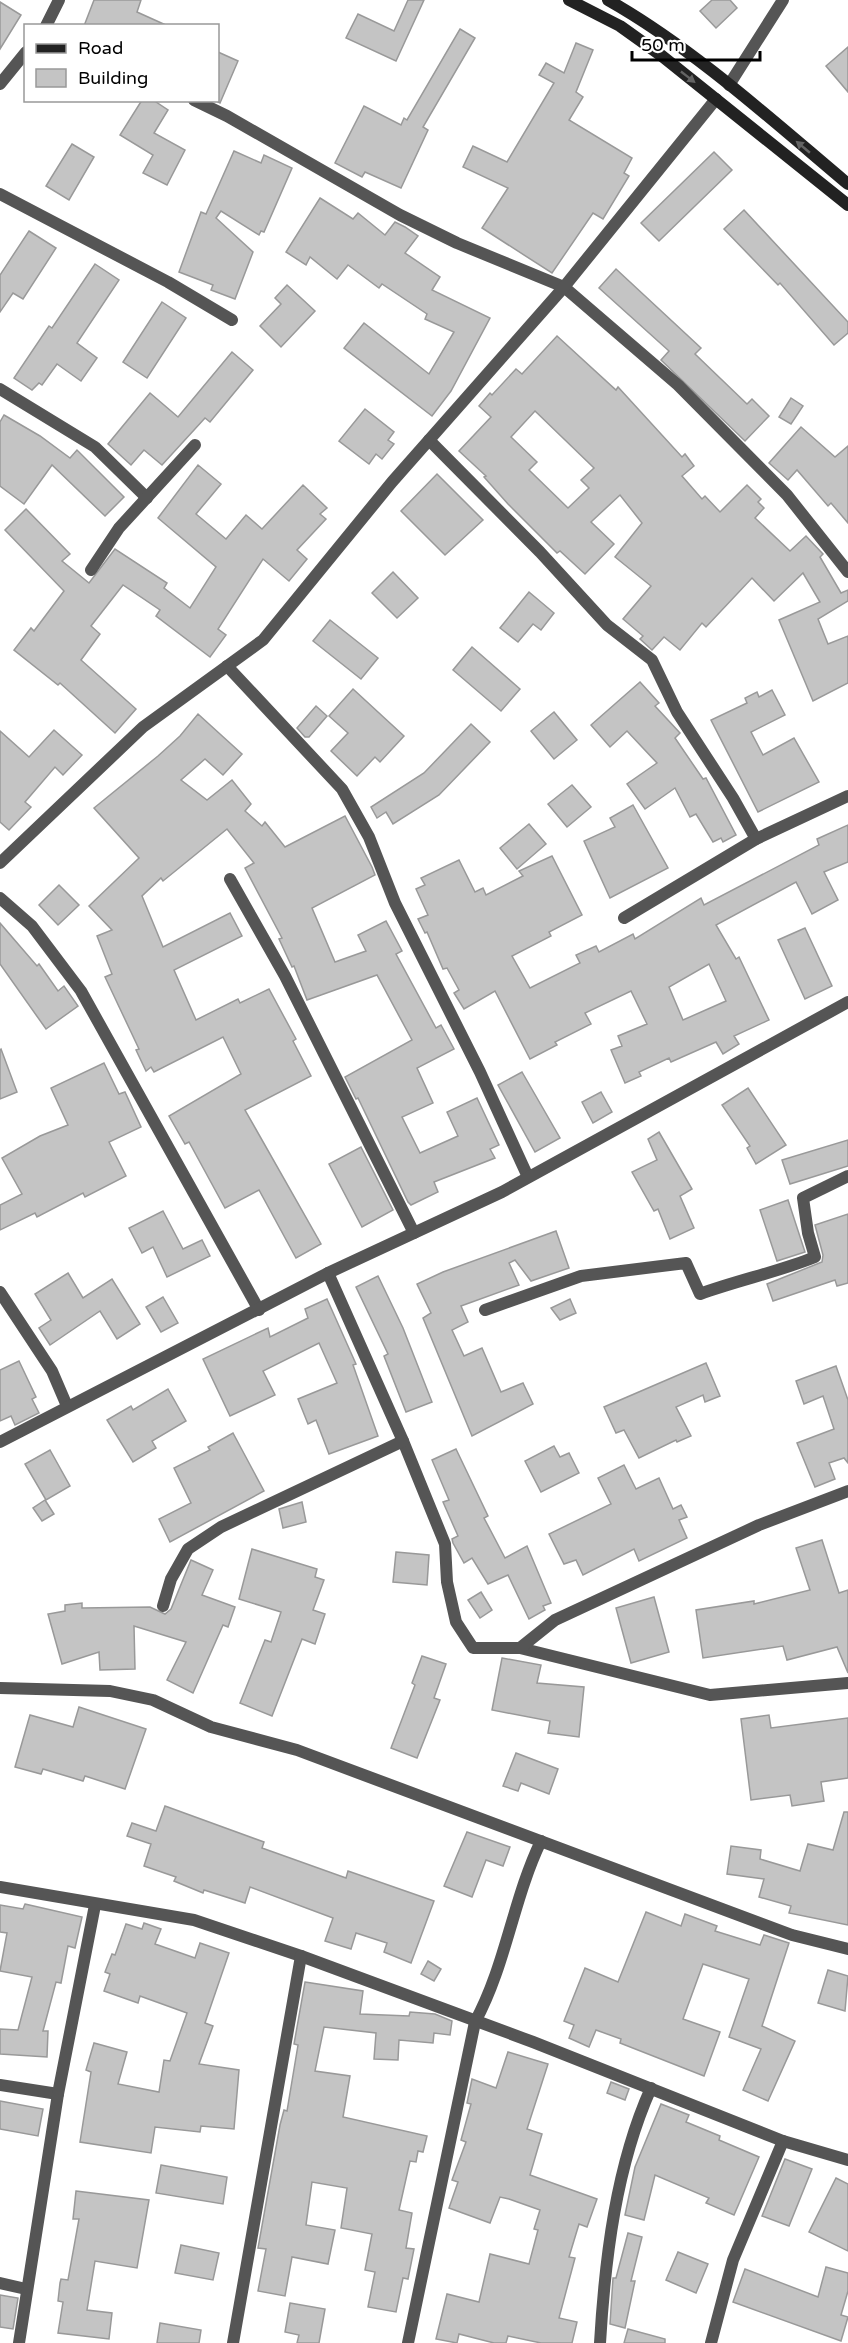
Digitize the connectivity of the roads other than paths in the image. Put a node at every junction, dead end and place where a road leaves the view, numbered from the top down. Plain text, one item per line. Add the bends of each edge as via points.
1 (59, 0) edge
2 (569, 0) edge
3 (608, 0) edge
4 (781, 1) edge
5 (47, 24) edge
6 (24, 54) edge
7 (0, 84) edge
8 (729, 85) junction
9 (716, 99) junction
10 (198, 102) edge
11 (848, 184) edge
12 (0, 194) edge
13 (848, 205) edge
14 (564, 287) junction
15 (232, 320) dead end
16 (0, 389) edge
17 (429, 440) junction
18 (195, 446) dead end
19 (147, 498) junction
20 (91, 570) dead end
21 (848, 572) edge
22 (227, 666) junction
23 (848, 796) edge
24 (756, 839) junction
25 (0, 863) edge
26 (230, 879) dead end
27 (0, 898) edge
28 (624, 918) dead end
29 (848, 1002) edge
30 (848, 1176) edge
31 (528, 1178) junction
32 (414, 1233) junction
33 (328, 1273) junction
34 (0, 1292) edge
35 (260, 1310) junction
36 (485, 1311) dead end
37 (67, 1406) junction
38 (403, 1441) junction
39 (0, 1442) edge
40 (848, 1491) edge
41 (163, 1606) dead end
42 (520, 1648) junction
43 (848, 1683) edge
44 (0, 1688) edge
45 (541, 1841) junction
46 (0, 1887) edge
47 (95, 1905) junction
48 (848, 1949) edge
49 (301, 1956) junction
50 (475, 2022) junction
51 (0, 2085) edge
52 (651, 2088) junction
53 (58, 2094) junction
54 (783, 2141) junction
55 (848, 2160) edge
56 (0, 2283) edge
57 (26, 2289) junction
58 (19, 2343) edge
59 (233, 2343) edge
60 (408, 2343) edge
61 (600, 2343) edge
62 (711, 2343) edge

1 - 5 street
2 -> 9 main road via 620,26
3 - 8 main road
4 - 8 street
6 - 7 street
11 -> 8 main road
9 - 13 main road
9 - 14 street
10 - 14 street via 410,220
12 - 15 street
14 - 17 street
14 - 21 street via 687,394 788,495
16 - 19 street via 95,447
17 - 22 street via 263,640
17 - 24 street via 607,625 652,660 677,712
18 - 19 street
19 - 20 street via 119,528
22 - 25 street via 143,727
22 - 31 street via 342,789 369,837 395,903 470,1051
23 - 24 street
24 - 28 street
26 - 32 street via 285,976
27 - 35 street via 32,926 81,991
29 - 31 street
30 - 36 street via 803,1198 815,1257 786,1269 750,1276 700,1294 687,1263 581,1276
31 - 32 street
32 - 33 street
33 - 35 street
33 - 38 street
34 - 37 street via 52,1371
35 - 37 street
37 - 39 street
38 - 41 street via 221,1527 188,1549 171,1579
38 - 42 street via 445,1544 447,1582 456,1622 473,1648
40 - 42 street via 759,1525 555,1620
42 - 43 street via 710,1695
44 - 45 street via 111,1691 153,1700 211,1727 297,1750
45 - 48 street via 792,1935
45 - 50 street via 527,1870 487,2000
46 - 47 street
47 - 49 street via 194,1920
47 - 53 street
49 - 50 street
49 - 59 street
50 - 52 street
50 - 60 street
51 - 53 street
52 - 54 street
52 - 61 street via 635,2124 616,2205
53 - 57 street
54 - 55 street
54 - 62 street via 734,2260
56 - 57 street
57 - 58 street

